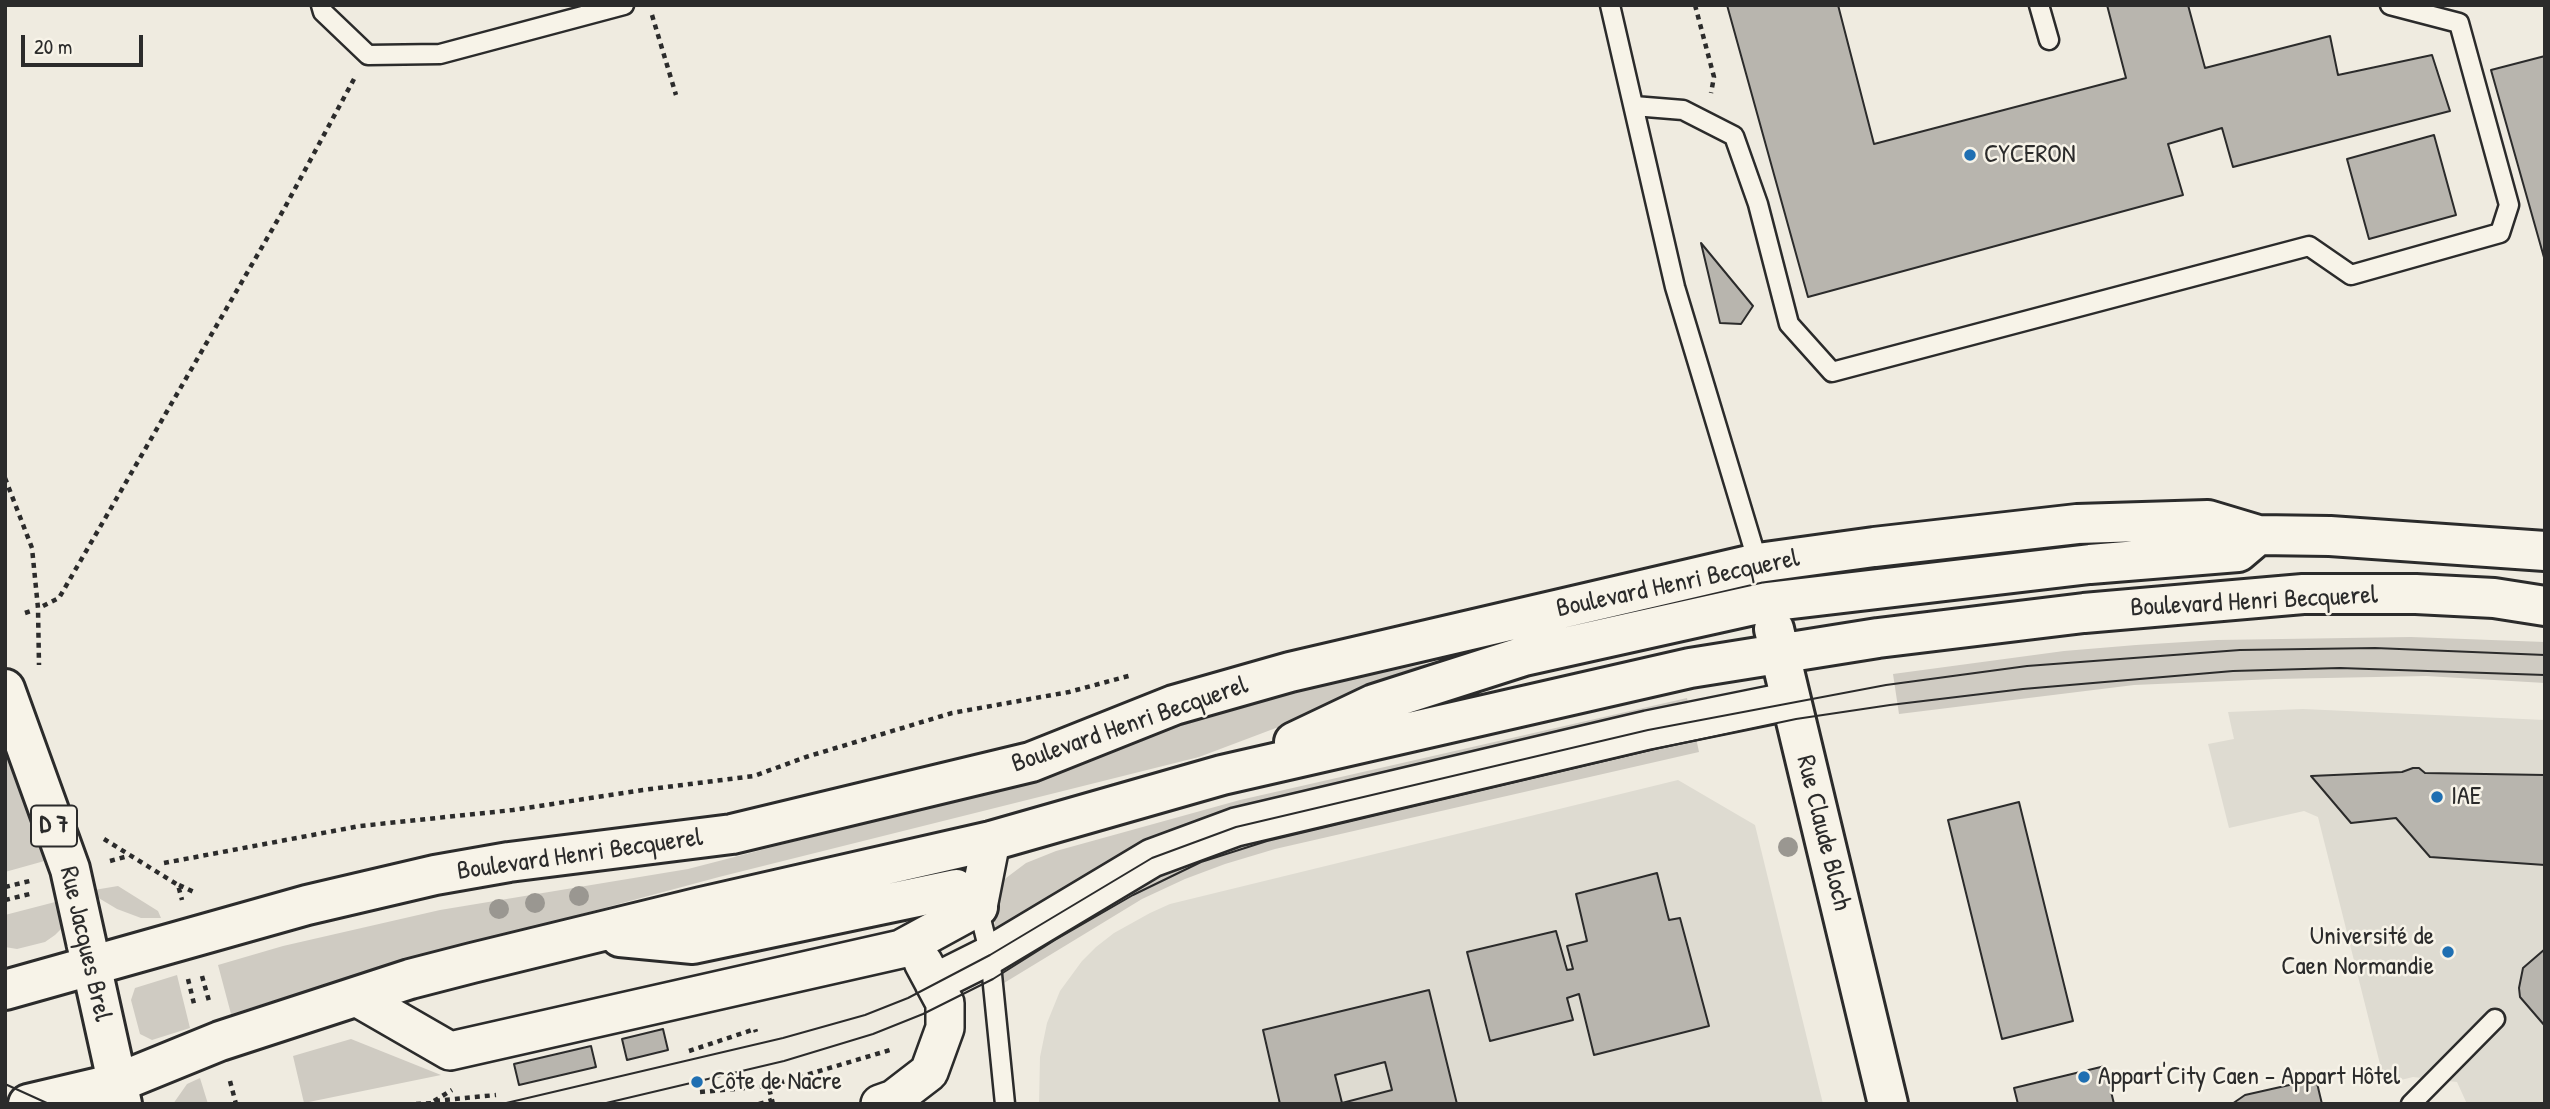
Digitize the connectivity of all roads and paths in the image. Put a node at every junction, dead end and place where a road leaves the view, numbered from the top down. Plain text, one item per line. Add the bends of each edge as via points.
1 (321, 5) edge
2 (624, 5) edge
3 (649, 5) edge
4 (1610, 5) edge
5 (1695, 5) edge
6 (2039, 5) edge
7 (2390, 5) edge
8 (2049, 40) dead end
9 (369, 55) junction
10 (676, 95) dead end
11 (1634, 106) junction
12 (1704, 121) junction
13 (5, 478) edge
14 (2258, 535) junction
15 (2545, 551) edge
16 (1758, 563) junction
17 (1767, 602) junction
18 (43, 606) dead end
19 (2545, 606) edge
20 (1780, 653) junction
21 (39, 668) dead end
22 (1143, 672) dead end
23 (5, 689) edge
24 (1791, 701) junction
25 (1222, 775) junction
26 (96, 834) dead end
27 (991, 841) junction
28 (164, 863) dead end
29 (30, 881) dead end
30 (5, 887) edge
31 (41, 891) dead end
32 (5, 900) edge
33 (183, 906) dead end
34 (978, 907) junction
35 (586, 934) junction
36 (901, 949) junction
37 (990, 955) junction
38 (90, 967) junction
39 (186, 973) dead end
40 (934, 983) junction
41 (5, 990) edge
42 (358, 998) junction
43 (195, 1010) dead end
44 (2495, 1019) dead end
45 (756, 1032) dead end
46 (892, 1049) dead end
47 (689, 1051) dead end
48 (230, 1082) dead end
49 (768, 1083) junction
50 (120, 1093) edge
51 (700, 1093) dead end
52 (496, 1095) dead end
53 (434, 1102) edge
54 (773, 1102) edge
55 (28, 1104) edge
56 (236, 1104) edge
57 (416, 1104) edge
58 (759, 1104) edge
59 (880, 1104) edge
60 (1005, 1104) edge
61 (1888, 1104) edge
62 (2411, 1104) edge

1 - 9 lane
2 - 9 lane via 440,54
3 - 10 path
4 - 11 lane
5 - 12 path via 1714,77
6 - 8 lane
7 - 12 lane via 2459,23 2509,205 2500,233 2351,275 2309,246 1832,372 1789,324 1758,204 1734,136
9 - 18 path via 60,598
11 - 12 lane via 1684,110
11 - 16 lane via 1675,287
13 - 21 path via 32,548
14 - 15 main road, Boulevard Henri Becquerel
14 - 16 main road, Boulevard Henri Becquerel via 2208,520 2077,524
14 - 17 main road, Boulevard Henri Becquerel via 2238,552 2090,564
16 - 17 main road, Rue Claude Bloch
16 - 38 main road, Boulevard Henri Becquerel via 1290,672 1174,705 1031,762 732,834 435,875 307,905
17 - 20 main road, Rue Claude Bloch
17 - 25 main road, Boulevard Henri Becquerel via 1524,656 1374,704
19 - 20 main road, Boulevard Henri Becquerel via 2416,594 2303,594 2084,612
20 - 24 main road, Rue Claude Bloch
20 - 25 main road, Boulevard Henri Becquerel via 1690,668
22 - 28 path via 1069,692 952,713 754,776 360,826
23 - 38 main road, Rue Jacques Brel / D 7 via 70,869
24 - 37 street via 1236,827 1152,858
24 - 61 main road, Rue Claude Bloch
25 - 27 main road, Boulevard Henri Becquerel
26 - 33 path via 178,885
27 - 34 street
27 - 35 main road, Boulevard Henri Becquerel
29 - 30 path
31 - 32 path
34 - 35 main road via 956,889 693,944
34 - 36 street
34 - 37 lane
35 - 42 main road, Boulevard Henri Becquerel via 410,979
36 - 40 street via 923,963
36 - 42 street via 450,1051
37 - 40 street
37 - 60 lane
38 - 41 main road, Boulevard Henri Becquerel
38 - 50 main road, Rue Jacques Brel / D 7
39 - 43 path
40 - 59 street via 945,1003 945,1028 929,1072
42 - 50 main road, Boulevard Henri Becquerel via 220,1041
44 - 62 lane
45 - 47 path
46 - 49 path
48 - 56 path
49 - 51 path
49 - 54 path
50 - 55 main road, Boulevard Henri Becquerel
52 - 53 path
53 - 57 path
54 - 58 path

